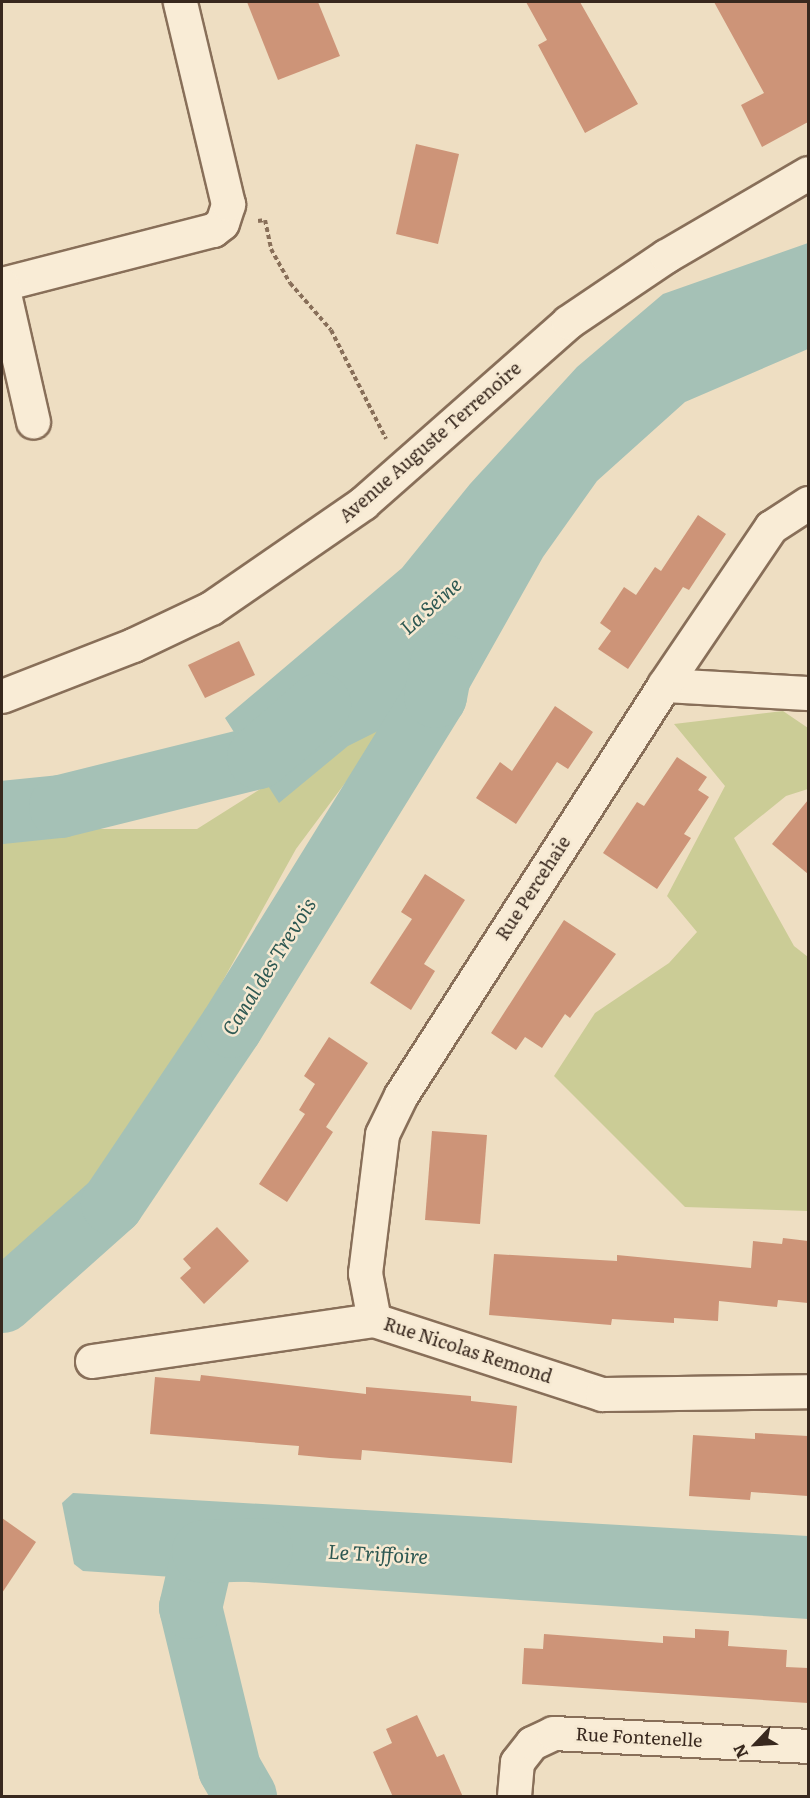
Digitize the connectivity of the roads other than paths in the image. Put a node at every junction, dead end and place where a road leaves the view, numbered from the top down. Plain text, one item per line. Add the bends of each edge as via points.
1 (180, 2) edge
2 (808, 172) edge
3 (2, 284) edge
4 (33, 422) dead end
5 (808, 503) edge
6 (664, 685) junction
7 (808, 693) edge
8 (2, 696) edge
9 (374, 1320) junction
10 (92, 1361) dead end
11 (808, 1391) edge
12 (808, 1746) edge
13 (514, 1797) edge

1 - 3 street via 228,204 222,223 213,230
2 - 8 street, Avenue Auguste Terrenoire via 666,256 568,322 353,510 211,608 133,645
3 - 4 street
5 - 6 street, Rue Percehaie via 771,526
6 - 7 street
6 - 9 street, Rue Percehaie via 401,1095 382,1134 365,1274
9 - 10 street, Rue Nicolas Remond
9 - 11 street, Rue Nicolas Remond via 602,1394
12 - 13 street, Rue Fontenelle via 553,1733 532,1743 517,1761

